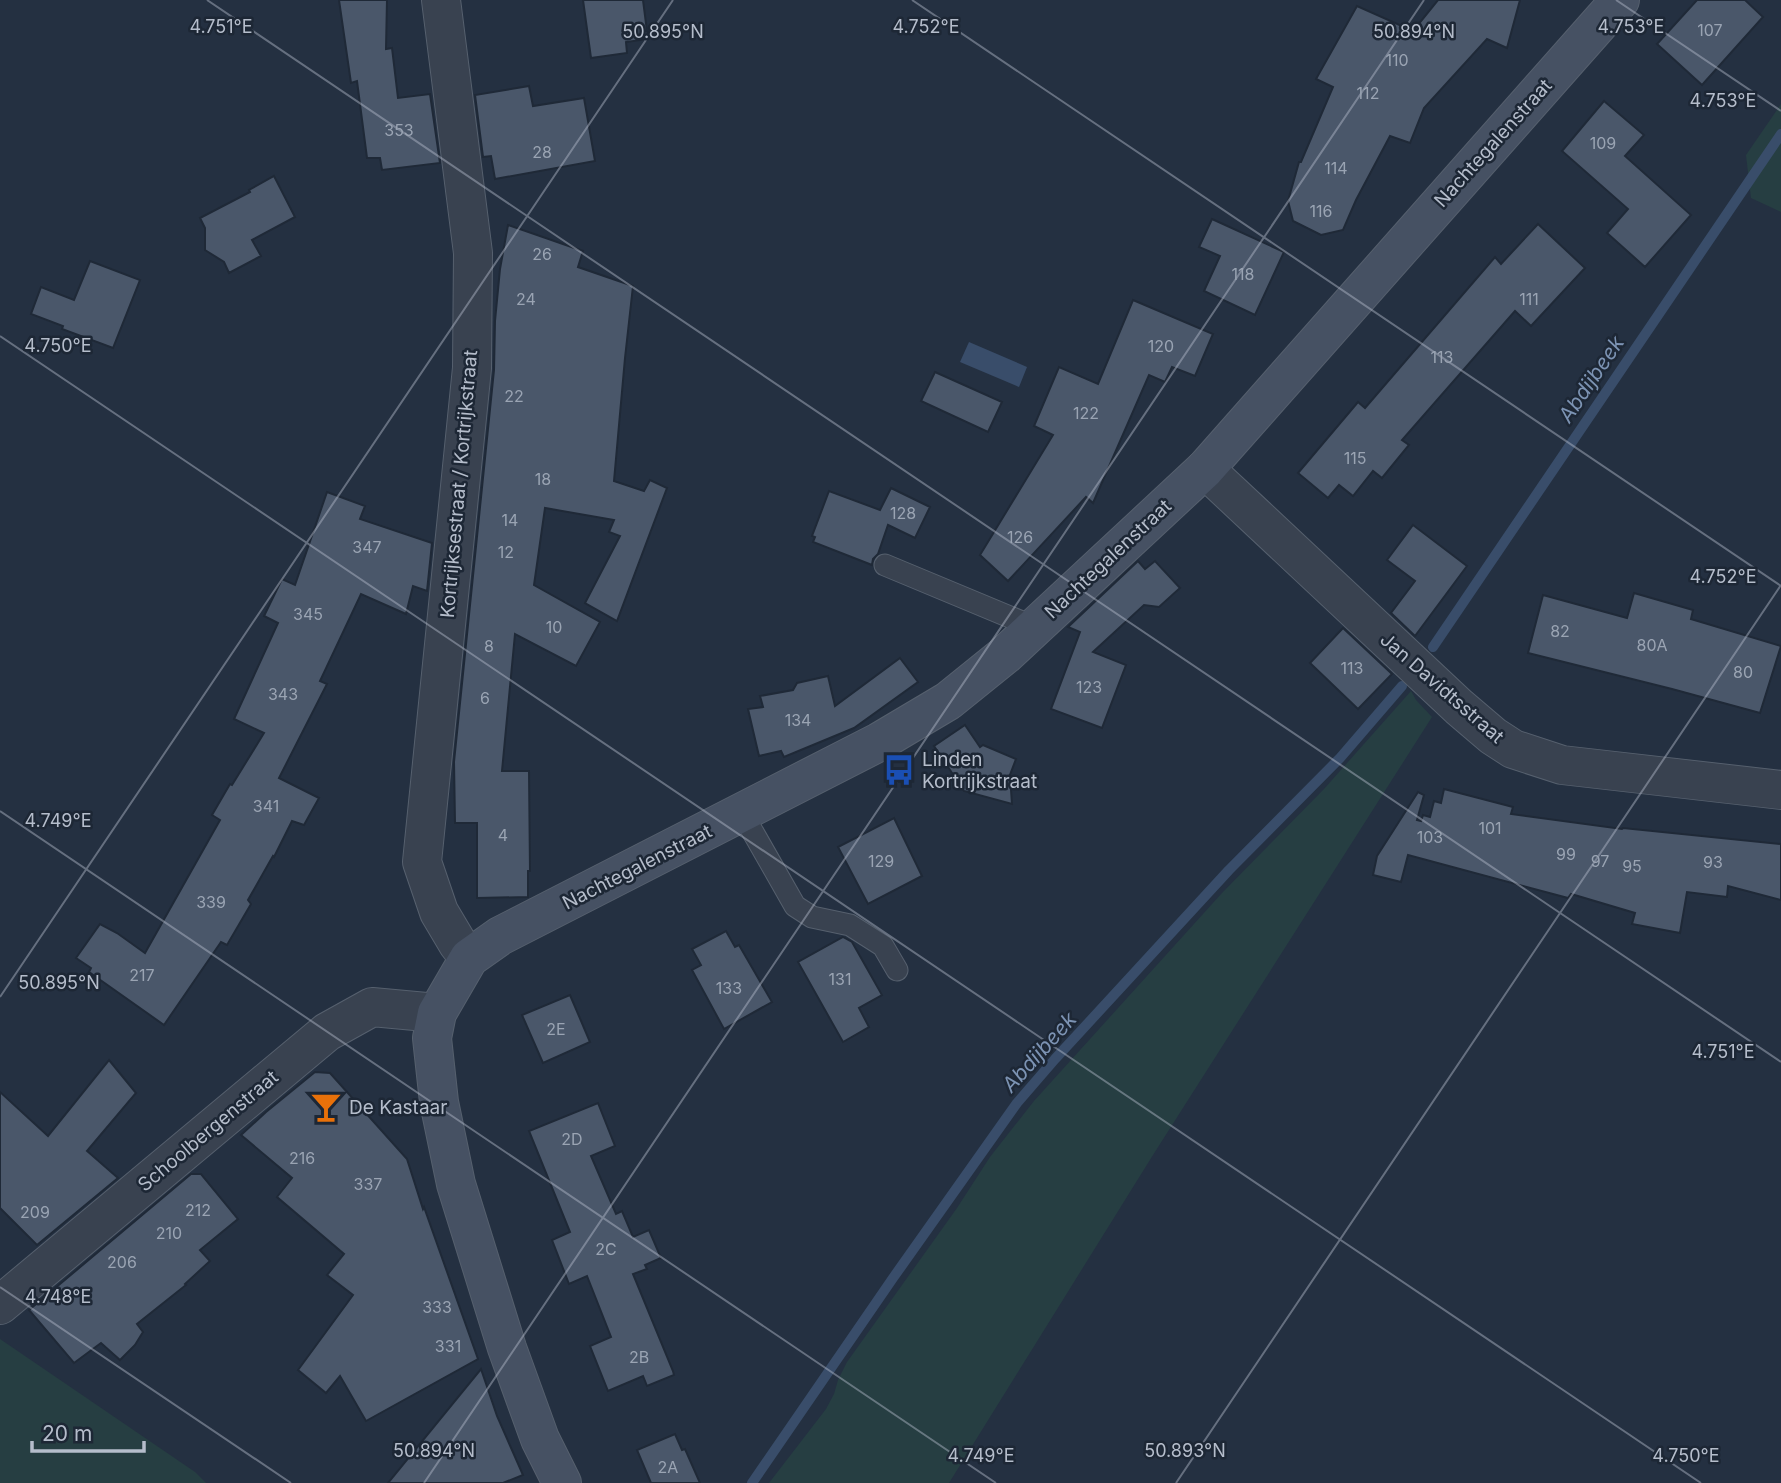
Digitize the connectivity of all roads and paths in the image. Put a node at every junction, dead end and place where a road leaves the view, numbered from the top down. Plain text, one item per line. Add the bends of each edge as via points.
1 (441, 0) edge
2 (1620, 0) edge
3 (1205, 469) junction
4 (885, 565) dead end
5 (1034, 627) junction
6 (1781, 790) edge
7 (742, 813) junction
8 (469, 958) junction
9 (897, 970) dead end
10 (437, 1013) junction
11 (0, 1305) edge
12 (562, 1483) edge

1 - 8 street, Kortrijksestraat / Kortrijkstraat via 473,253 472,368 422,862 439,912
2 - 3 street, Nachtegalenstraat
3 - 5 street, Nachtegalenstraat
3 - 6 street, Jan Davidtsstraat via 1459,707 1513,749 1562,765
4 - 5 lane
5 - 7 street, Nachtegalenstraat via 948,701
7 - 8 street, Nachtegalenstraat via 500,936
7 - 9 lane via 795,906 812,917 850,925 883,946
8 - 10 street
10 - 11 street, Schoolbergenstraat via 372,1007 327,1032
10 - 12 street via 432,1038 439,1102 456,1184 506,1348

